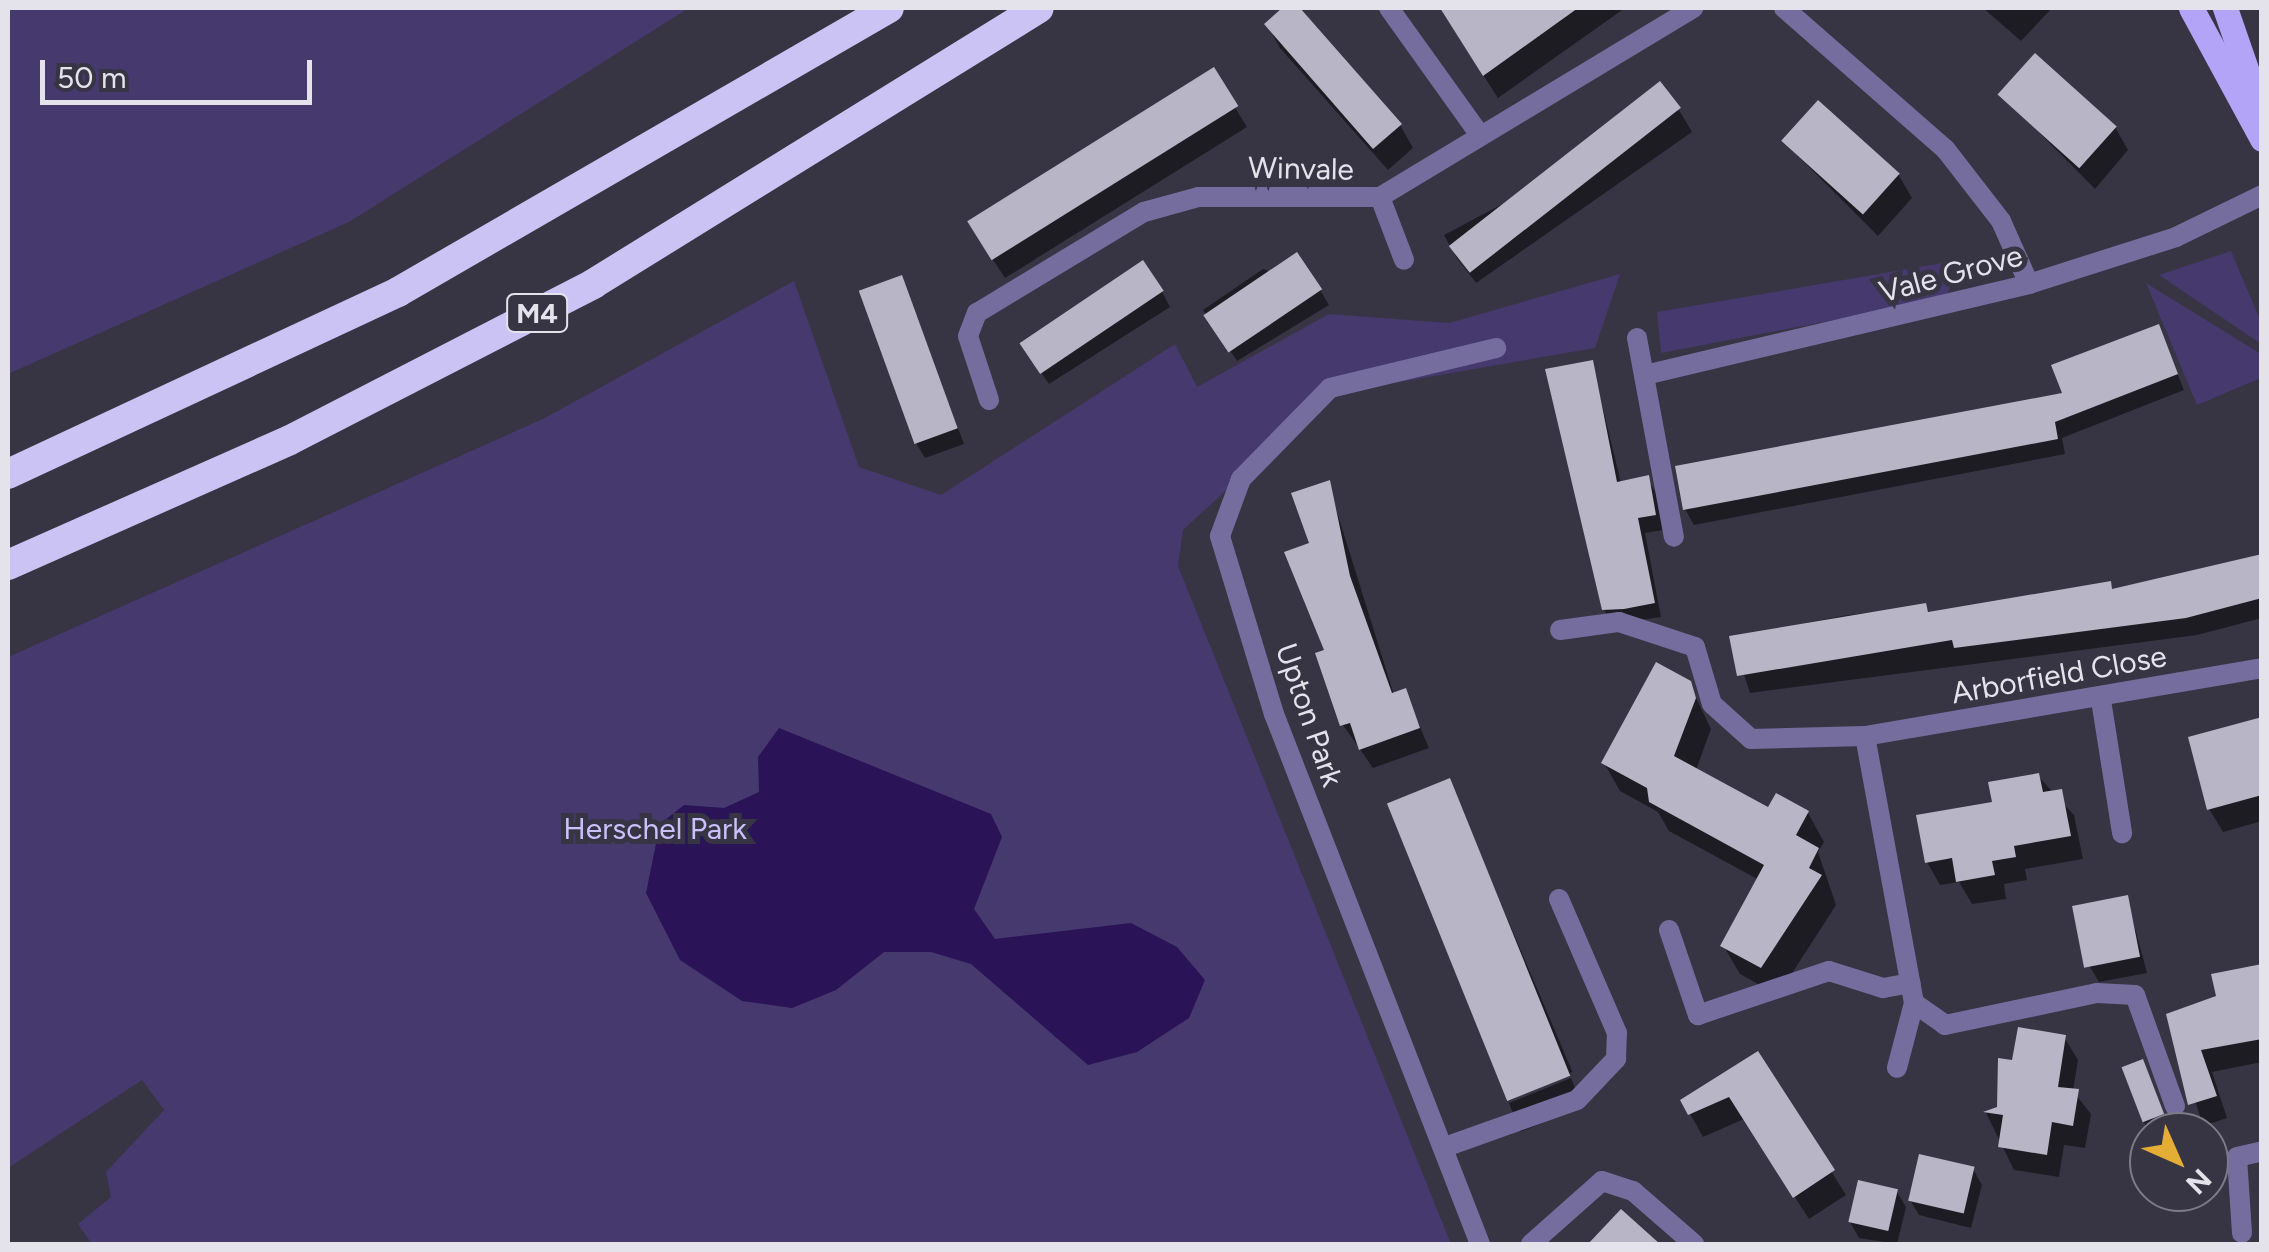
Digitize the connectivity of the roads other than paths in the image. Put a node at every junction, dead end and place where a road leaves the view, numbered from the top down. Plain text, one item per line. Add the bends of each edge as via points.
1 (889, 8) edge
2 (1038, 8) edge
3 (1388, 8) edge
4 (1694, 8) edge
5 (2191, 8) edge
6 (2226, 8) edge
7 (1792, 9) edge
8 (2262, 113) edge
9 (1480, 135) junction
10 (2262, 139) edge
11 (2262, 195) edge
12 (1380, 198) junction
13 (1404, 260) dead end
14 (2030, 284) junction
15 (1637, 338) dead end
16 (1496, 348) dead end
17 (1644, 374) junction
18 (990, 400) dead end
19 (8, 474) edge
20 (1674, 538) dead end
21 (8, 565) edge
22 (1560, 630) dead end
23 (2262, 668) edge
24 (2101, 700) junction
25 (1865, 736) junction
26 (2122, 832) dead end
27 (1559, 899) dead end
28 (1668, 930) dead end
29 (1913, 993) junction
30 (1897, 1068) dead end
31 (2175, 1106) dead end
32 (1445, 1147) junction
33 (2262, 1151) edge
34 (2242, 1233) dead end
35 (1480, 1244) edge
36 (1531, 1244) edge
37 (1694, 1244) edge

1 - 19 highway via 398,292
2 - 21 highway, M4 via 592,284 290,440
3 - 9 street
4 - 9 street, Winvale
5 - 10 main road
6 - 8 main road
7 - 14 street via 1946,150 2000,221
9 - 12 street, Winvale
11 - 14 street, Vale Grove via 2176,238
12 - 13 street
12 - 18 street, Winvale via 1198,197 1144,212 977,313 968,336
14 - 17 street, Vale Grove
15 - 17 street
16 - 32 street, Upton Park via 1330,388 1241,479 1220,536 1274,714
17 - 20 street
22 - 25 street, Arborfield Close via 1619,622 1694,647 1712,704 1751,739
23 - 24 street, Arborfield Close
24 - 25 street, Arborfield Close
24 - 26 street
25 - 29 street
27 - 32 street via 1617,1032 1616,1058 1577,1100
28 - 29 street via 1698,1015 1829,971
29 - 30 street
29 - 31 street via 1945,1025 2097,993 2135,995
32 - 35 street, Upton Park
33 - 34 street via 2236,1157
36 - 37 street via 1602,1180 1633,1191

